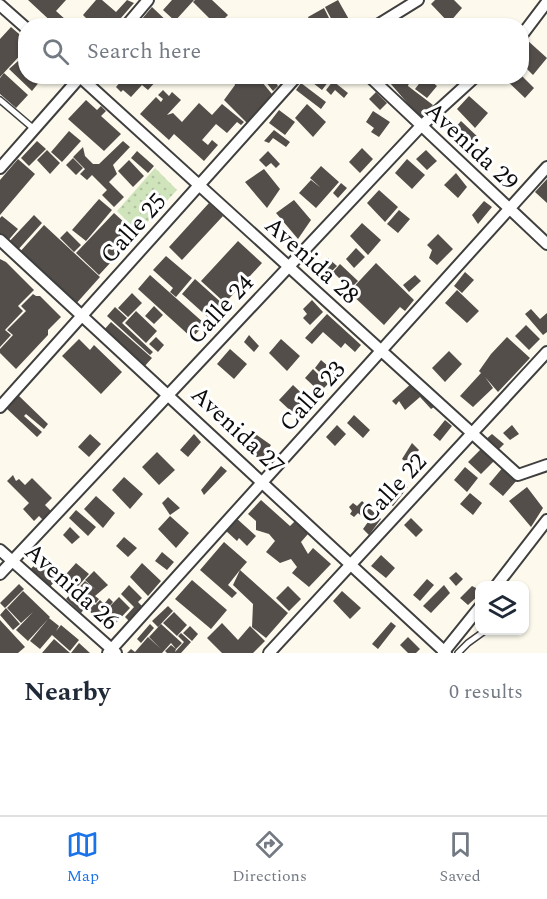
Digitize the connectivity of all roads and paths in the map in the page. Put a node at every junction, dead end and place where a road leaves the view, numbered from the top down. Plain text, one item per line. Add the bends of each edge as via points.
1 (148, 0) edge
2 (418, 0) edge
3 (547, 2) edge
4 (0, 5) edge
5 (133, 18) edge
6 (388, 18) edge
7 (18, 21) edge
8 (529, 26) edge
9 (74, 84) edge
10 (88, 84) edge
11 (290, 84) edge
12 (377, 84) edge
13 (467, 84) edge
14 (0, 100) edge
15 (420, 127) junction
16 (34, 129) junction
17 (547, 167) edge
18 (0, 168) edge
19 (199, 185) junction
20 (509, 209) junction
21 (0, 240) edge
22 (547, 244) edge
23 (288, 267) junction
24 (82, 316) junction
25 (381, 350) junction
26 (547, 352) edge
27 (168, 395) junction
28 (0, 407) edge
29 (472, 433) junction
30 (547, 465) edge
31 (262, 482) junction
32 (547, 520) edge
33 (0, 550) edge
34 (12, 561) junction
35 (352, 564) junction
36 (0, 574) edge
37 (499, 581) edge
38 (475, 613) edge
39 (479, 635) edge
40 (112, 652) edge
41 (444, 652) edge
42 (269, 653) edge
43 (458, 653) edge

1 - 5 street
2 - 6 street
3 - 8 street
4 - 7 street
9 - 16 street
10 - 19 street, Avenida 28
11 - 19 street, Calle 25
12 - 15 street, Avenida 29
13 - 15 street, Calle 24
14 - 16 lane
15 - 20 street, Avenida 29
15 - 23 street, Calle 24
16 - 18 street
17 - 20 street, Calle 23
19 - 23 street, Avenida 28
19 - 24 street, Calle 25
20 - 22 street, Avenida 29
20 - 25 street, Calle 23
21 - 24 street, Avenida 27
23 - 25 street, Avenida 28
23 - 27 street, Calle 24
24 - 27 street, Avenida 27
24 - 28 street, Calle 25
25 - 29 street, Avenida 28
25 - 31 street, Calle 23
26 - 29 street, Calle 22
27 - 31 street, Avenida 27
27 - 34 street, Calle 24
29 - 30 street, Avenida 28 via 518,475
29 - 35 street, Calle 22
31 - 35 street, Avenida 27
31 - 40 street, Calle 23
32 - 37 street
33 - 34 street, Avenida 26
34 - 36 street, Calle 24
34 - 40 street, Avenida 26
35 - 41 street, Avenida 27
35 - 42 street, Calle 22
38 - 41 street
39 - 43 lane

